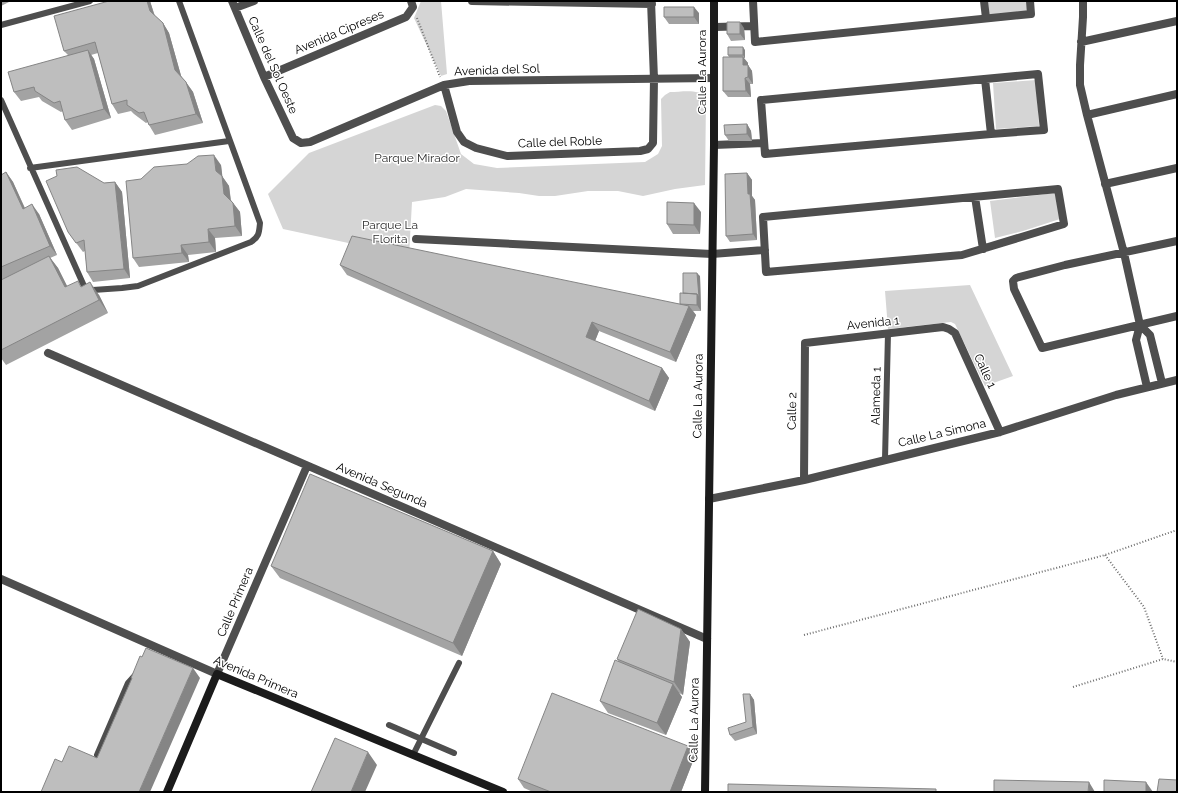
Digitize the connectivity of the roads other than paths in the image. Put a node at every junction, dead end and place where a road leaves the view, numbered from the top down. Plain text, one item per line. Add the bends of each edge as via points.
1 (90, 1) edge
2 (179, 1) edge
3 (254, 1) edge
4 (472, 1) edge
5 (714, 1) edge
6 (753, 1) edge
7 (984, 1) edge
8 (1030, 1) edge
9 (1083, 1) edge
10 (651, 2) edge
11 (412, 4) edge
12 (234, 5) edge
13 (986, 18) junction
14 (1177, 21) edge
15 (1, 24) edge
16 (754, 26) junction
17 (715, 28) junction
18 (1081, 42) junction
19 (264, 77) junction
20 (714, 78) junction
21 (654, 79) junction
22 (985, 79) junction
23 (444, 85) junction
24 (1177, 94) edge
25 (1, 100) edge
26 (1087, 115) junction
27 (991, 134) junction
28 (293, 138) joint
29 (229, 141) junction
30 (764, 143) junction
31 (714, 145) junction
32 (30, 168) junction
33 (1177, 168) edge
34 (1105, 184) junction
35 (975, 197) junction
36 (416, 239) dead end
37 (1177, 241) edge
38 (983, 249) junction
39 (765, 250) junction
40 (1124, 252) junction
41 (712, 254) junction
42 (1177, 316) edge
43 (1140, 325) junction
44 (943, 327) joint
45 (888, 333) junction
46 (805, 343) joint
47 (48, 353) dead end
48 (1177, 380) edge
49 (1162, 383) junction
50 (1147, 387) junction
51 (1000, 432) junction
52 (885, 459) junction
53 (307, 466) junction
54 (804, 480) junction
55 (709, 499) junction
56 (1, 579) edge
57 (707, 639) junction
58 (459, 663) dead end
59 (140, 668) edge
60 (217, 674) junction
61 (389, 725) dead end
62 (422, 739) junction
63 (454, 753) dead end
64 (97, 755) edge
65 (413, 756) junction
66 (167, 792) edge
67 (503, 792) edge
68 (705, 792) edge

1 - 15 lane
2 - 29 lane
3 - 12 street
4 - 10 street
5 - 17 street, Calle La Aurora
6 - 16 street
7 - 13 street
8 - 13 street via 1031,14
9 - 18 street
10 - 21 street, Calle del Roble
11 - 19 street, Avenida Cipreses via 406,17
12 - 19 street, Calle del Sol Oeste
13 - 16 street via 755,42
14 - 18 street
16 - 17 street
17 - 20 street, Calle La Aurora
18 - 26 street via 1080,85
19 - 28 street, Calle del Sol Oeste
20 - 21 street, Avenida del Sol
20 - 31 street, Calle La Aurora
21 - 23 street, Avenida del Sol via 469,81
21 - 23 street, Calle del Roble via 653,143 648,149 531,156 507,156 464,142 457,132
22 - 27 street
22 - 27 street via 1038,74 1044,130
22 - 30 street via 761,100
23 - 28 street, Avenida del Sol via 310,142 301,142
24 - 26 street
25 - 32 lane
26 - 34 street
27 - 30 street via 765,154
29 - 32 lane
29 - 32 lane via 260,223 258,238 138,286 93,290 84,286
30 - 31 street
31 - 41 street, Calle La Aurora
33 - 34 street
34 - 40 street
35 - 38 street
35 - 38 street via 1058,189 1064,224
35 - 39 street via 763,217
36 - 41 street
37 - 40 street
38 - 39 street via 962,255 766,272
39 - 41 street
40 - 43 street
40 - 43 street via 1016,278 1013,281 1014,289 1042,348
41 - 55 street, Calle La Aurora
42 - 43 street
43 - 49 street via 1150,335
43 - 50 street via 1136,340
44 - 45 street, Avenida 1
44 - 51 street, Calle 1 via 955,333
45 - 46 street, Avenida 1
45 - 52 lane, Alameda 1
46 - 54 street, Calle 2
47 - 53 street, Avenida Segunda
48 - 49 street, Calle La Simona
49 - 50 street, Calle La Simona
50 - 51 street, Calle La Simona via 1116,394
51 - 52 street, Calle La Simona
52 - 54 street, Calle La Simona
53 - 57 street, Avenida Segunda
53 - 60 street, Calle Primera
54 - 55 street, Calle La Simona
55 - 57 street, Calle La Aurora
56 - 60 street, Avenida Primera via 151,649
57 - 68 street, Calle La Aurora
58 - 62 lane
59 - 64 lane via 128,683
60 - 65 street, Avenida Primera
60 - 66 street, Calle Primera
61 - 62 lane
62 - 63 lane
62 - 65 lane
65 - 67 street, Avenida Primera

